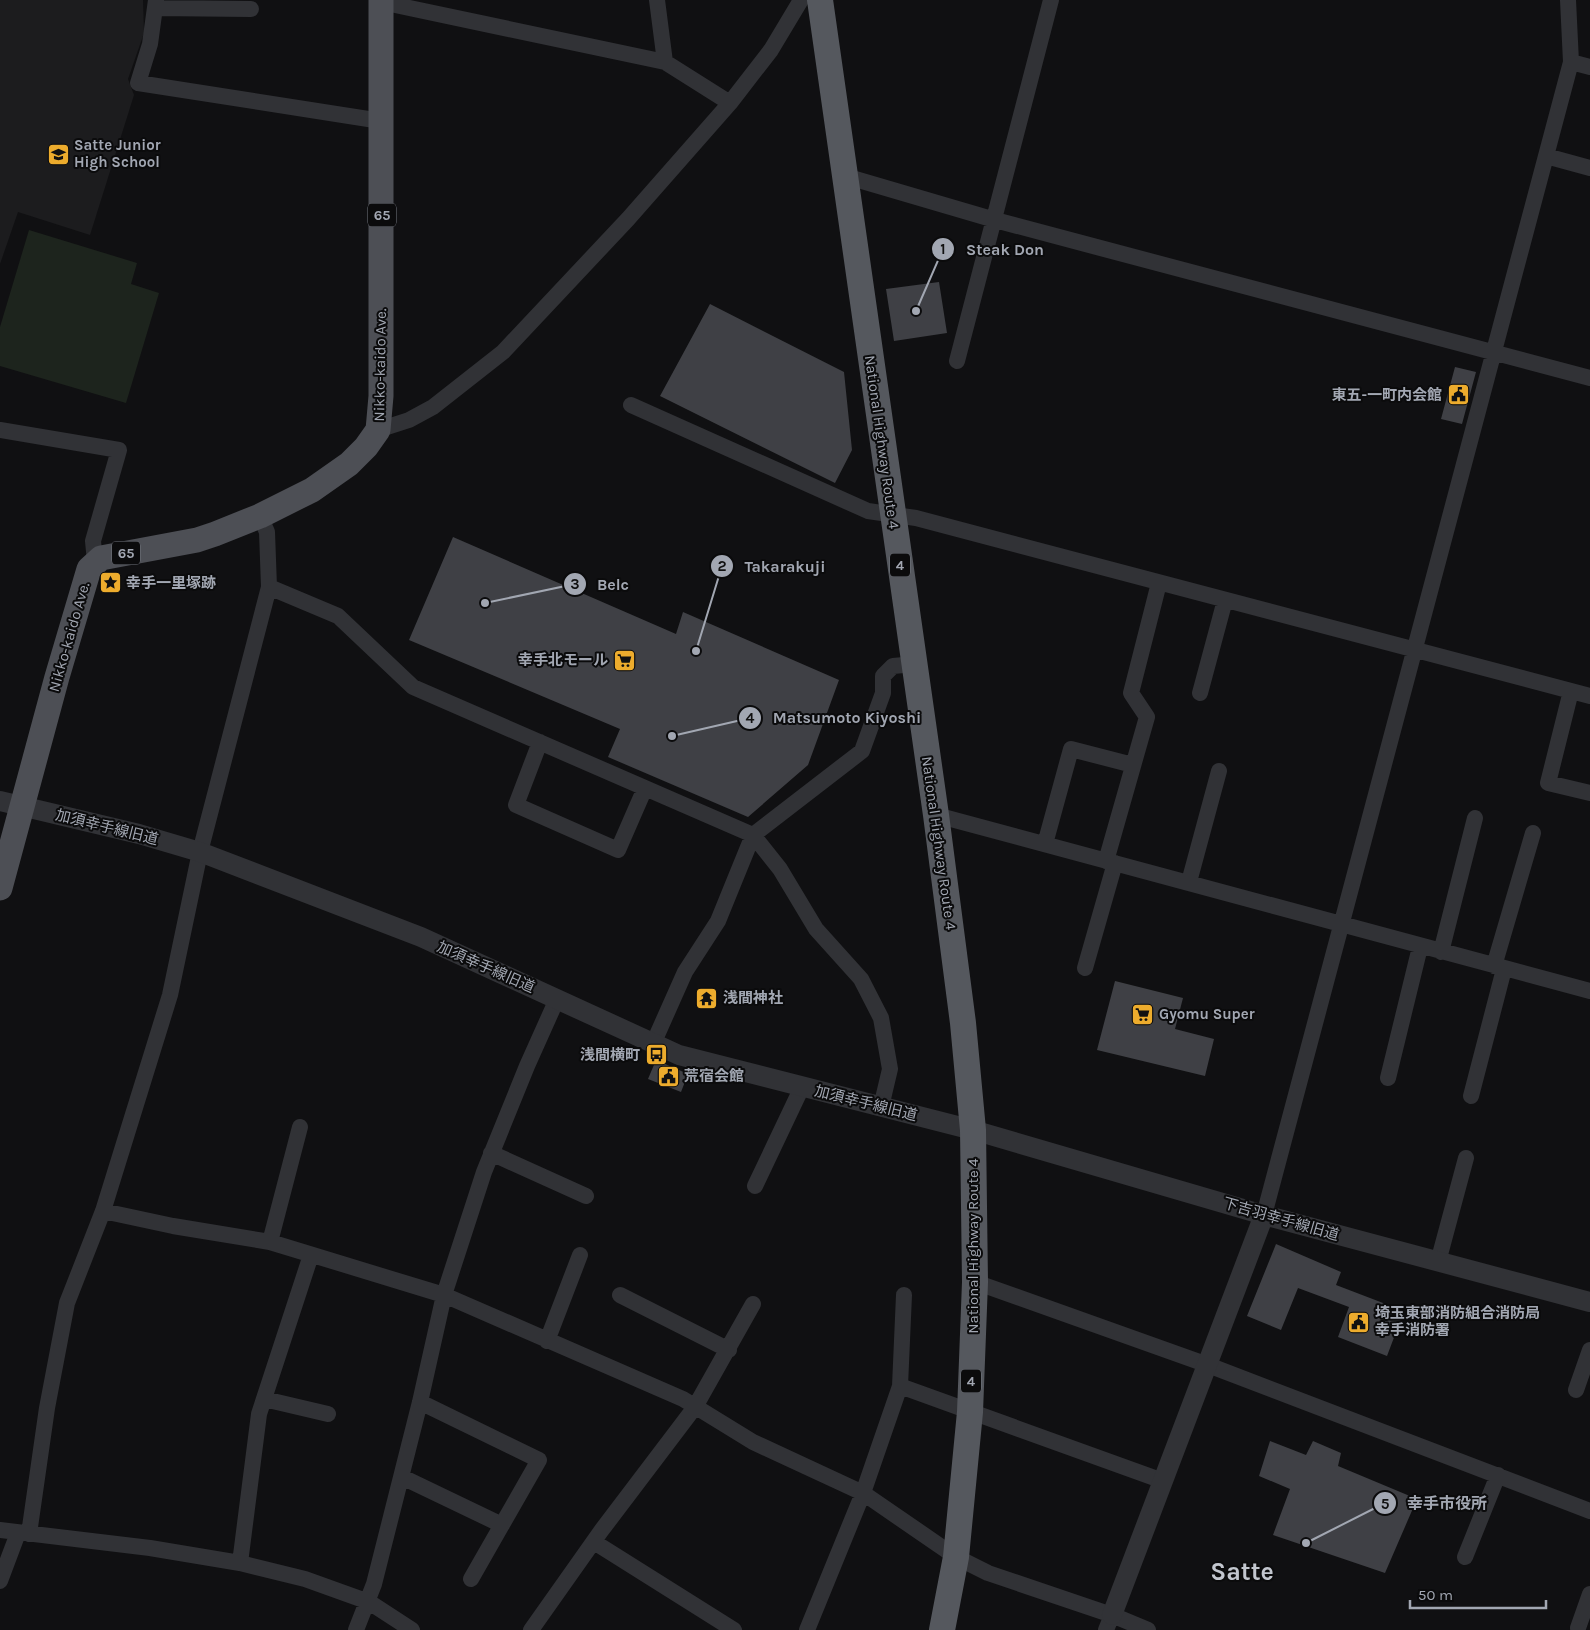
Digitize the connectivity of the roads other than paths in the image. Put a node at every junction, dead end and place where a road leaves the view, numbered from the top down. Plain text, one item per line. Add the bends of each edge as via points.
1 (657, 0) edge
2 (801, 0) edge
3 (820, 0) edge
4 (1051, 0) edge
5 (1568, 0) edge
6 (381, 1) edge
7 (156, 4) edge
8 (251, 9) dead end
9 (665, 62) junction
10 (1570, 62) junction
11 (1590, 67) edge
12 (730, 103) junction
13 (381, 121) junction
14 (1546, 156) junction
15 (1590, 168) edge
16 (845, 176) junction
17 (995, 220) junction
18 (1494, 354) junction
19 (957, 361) dead end
20 (1590, 378) edge
21 (631, 405) dead end
22 (0, 430) edge
23 (378, 430) junction
24 (893, 515) junction
25 (260, 516) junction
26 (95, 562) junction
27 (1159, 583) junction
28 (269, 587) junction
29 (1225, 600) junction
30 (1415, 651) junction
31 (915, 664) junction
32 (1571, 691) junction
33 (1200, 693) dead end
34 (1590, 696) edge
35 (540, 742) junction
36 (1133, 765) junction
37 (1219, 770) dead end
38 (645, 788) junction
39 (1590, 793) edge
40 (12, 804) edge
41 (936, 815) junction
42 (1475, 818) dead end
43 (1533, 833) dead end
44 (753, 835) junction
45 (1045, 844) junction
46 (200, 852) junction
47 (1110, 862) junction
48 (1189, 882) junction
49 (0, 888) edge
50 (1340, 926) junction
51 (1420, 947) junction
52 (1441, 952) junction
53 (1499, 967) junction
54 (1085, 968) dead end
55 (1590, 991) edge
56 (557, 999) junction
57 (653, 1044) junction
58 (1388, 1078) dead end
59 (802, 1087) junction
60 (1471, 1096) dead end
61 (881, 1107) junction
62 (300, 1127) dead end
63 (973, 1130) junction
64 (491, 1153) junction
65 (1466, 1158) dead end
66 (755, 1186) dead end
67 (586, 1196) dead end
68 (102, 1211) junction
69 (1264, 1215) junction
70 (270, 1242) junction
71 (311, 1255) junction
72 (580, 1255) dead end
73 (1438, 1262) junction
74 (975, 1282) junction
75 (620, 1294) dead end
76 (904, 1294) dead end
77 (444, 1295) junction
78 (1590, 1302) edge
79 (753, 1304) dead end
80 (547, 1341) junction
81 (728, 1350) junction
82 (1590, 1350) edge
83 (1208, 1365) junction
84 (900, 1386) junction
85 (1576, 1390) dead end
86 (264, 1399) junction
87 (420, 1402) junction
88 (696, 1407) junction
89 (970, 1412) junction
90 (328, 1414) dead end
91 (1498, 1475) junction
92 (402, 1477) junction
93 (1163, 1481) junction
94 (863, 1493) junction
95 (1590, 1510) edge
96 (502, 1525) junction
97 (0, 1530) edge
98 (23, 1534) junction
99 (594, 1542) junction
100 (956, 1557) junction
101 (1464, 1557) dead end
102 (240, 1563) junction
103 (471, 1579) dead end
104 (0, 1581) edge
105 (1590, 1594) edge
106 (369, 1602) junction
107 (1109, 1622) edge
108 (1578, 1628) dead end
109 (356, 1630) edge
110 (412, 1630) edge
111 (532, 1630) edge
112 (734, 1630) edge
113 (807, 1630) edge
114 (942, 1630) edge
115 (1148, 1630) edge

1 - 9 street
2 - 12 street via 771,50
3 - 16 highway, National Highway Route 4 / 4
4 - 17 street
5 - 10 street
6 - 9 street
6 - 13 main road, Nikko-kaido Ave. / 65
7 - 8 street
7 - 13 street via 150,44 138,84
9 - 12 street
10 - 11 street
10 - 14 street
12 - 23 street via 628,219 503,352 433,407
13 - 23 main road, Nikko-kaido Ave. / 65 via 381,386
14 - 15 street
14 - 18 street
16 - 17 street
16 - 24 highway, National Highway Route 4 / 4
17 - 18 street
17 - 19 street
18 - 20 street
18 - 30 street
21 - 24 street via 868,511
22 - 26 street via 119,450 93,540
23 - 25 main road, Nikko-kaido Ave. / 65 via 349,464 312,490
24 - 27 street via 916,518
24 - 31 highway, National Highway Route 4 / 4
25 - 26 main road, Nikko-kaido Ave. / 65 via 197,540 101,558
25 - 28 street via 267,532
26 - 40 main road, Nikko-kaido Ave. / 65 via 89,570
27 - 29 street
27 - 36 street via 1131,693 1147,717
28 - 35 street via 338,616 413,687
28 - 46 street
29 - 30 street
29 - 33 street
30 - 32 street
30 - 50 street
31 - 41 highway, National Highway Route 4 / 4
31 - 44 street via 893,666 883,676 883,693 862,751
32 - 34 street
32 - 39 street via 1548,783
35 - 38 street
35 - 38 street via 516,805 618,850
36 - 45 street via 1071,748
36 - 47 street
37 - 48 street
38 - 44 street
40 - 46 street, 加須幸手線旧道
40 - 49 main road, Nikko-kaido Ave. / 65
41 - 45 street
41 - 63 highway, National Highway Route 4 / 4 via 963,1023
42 - 52 street
43 - 53 street
44 - 57 street via 718,921 685,972
44 - 61 street via 780,869 816,928 861,979 880,1018 890,1069
45 - 47 street
46 - 56 street, 加須幸手線旧道 via 421,937
46 - 68 street via 170,996
47 - 48 street
47 - 54 street
48 - 50 street
50 - 51 street
50 - 69 street
51 - 52 street
51 - 58 street
52 - 53 street
53 - 55 street
53 - 60 street
56 - 57 street, 加須幸手線旧道
56 - 64 street
57 - 59 street, 加須幸手線旧道 via 679,1055
59 - 61 street, 加須幸手線旧道
59 - 66 street
61 - 63 street, 加須幸手線旧道
62 - 70 street
63 - 69 street, 下吉羽幸手線旧道
63 - 74 highway, National Highway Route 4 / 4
64 - 67 street
64 - 77 street
65 - 73 street
68 - 70 street
68 - 98 street via 67,1303
69 - 73 street, 下吉羽幸手線旧道
69 - 83 street
70 - 71 street
71 - 77 street
71 - 86 street
72 - 80 street
73 - 78 street, 下吉羽幸手線旧道
74 - 83 street
74 - 89 highway, National Highway Route 4 / 4
75 - 81 street
76 - 84 street
77 - 80 street
77 - 87 street
79 - 81 street
80 - 88 street
81 - 88 street
82 - 85 street
83 - 91 street
83 - 93 street
84 - 89 street
84 - 94 street
86 - 90 street
86 - 102 street via 259,1414
87 - 92 street
87 - 96 street via 539,1460
88 - 94 street via 753,1442
88 - 99 street
89 - 93 street
89 - 100 highway, National Highway Route 4 / 4
91 - 95 street
91 - 101 street
92 - 96 street
92 - 106 street
93 - 107 street
94 - 100 street
94 - 113 street
96 - 103 street
97 - 98 street
98 - 102 street via 150,1548
98 - 104 street
99 - 111 street
99 - 112 street
100 - 107 street
100 - 114 highway, National Highway Route 4 / 4
102 - 106 street via 305,1579
105 - 108 street
106 - 109 street
106 - 110 street
107 - 115 street

